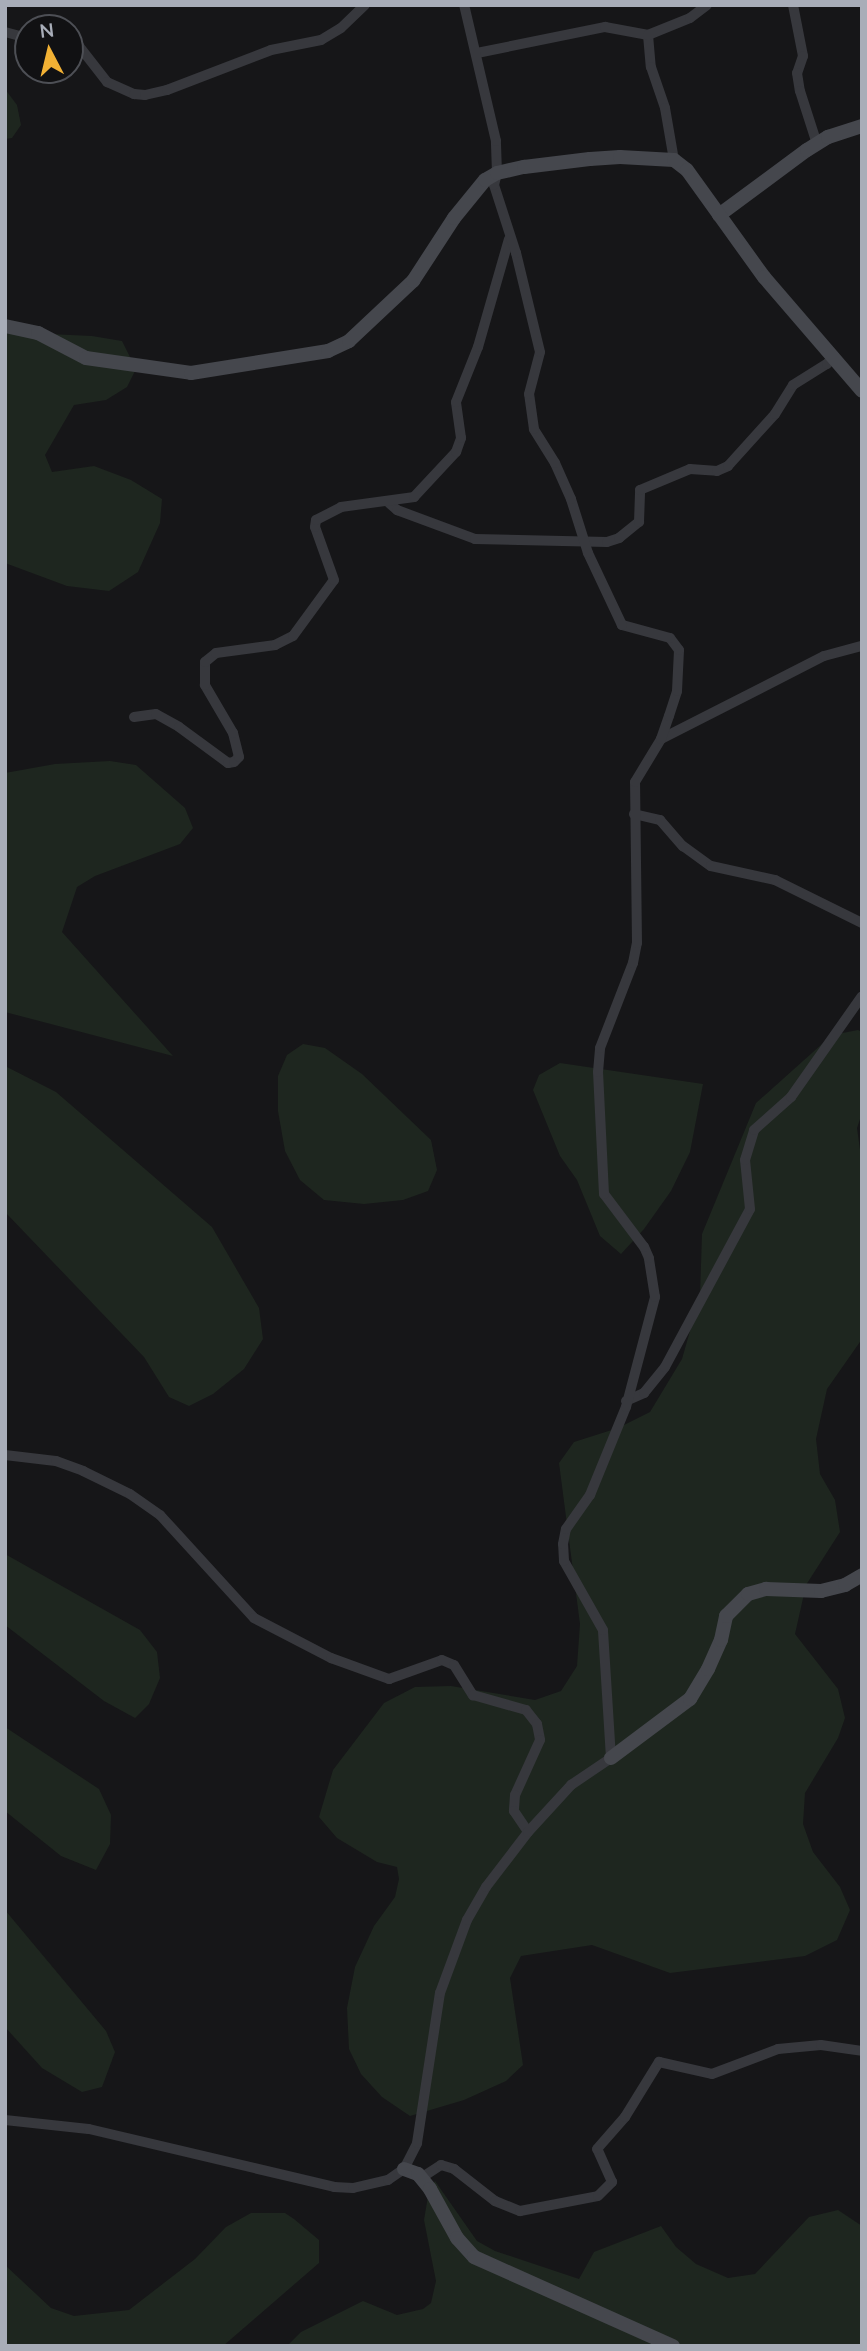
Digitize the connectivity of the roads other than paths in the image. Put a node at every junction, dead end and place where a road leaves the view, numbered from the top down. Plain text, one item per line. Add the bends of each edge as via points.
1 (365, 5) edge
2 (464, 5) edge
3 (707, 5) edge
4 (793, 5) edge
5 (648, 35) junction
6 (84, 52) edge
7 (477, 53) junction
8 (862, 126) edge
9 (817, 144) junction
10 (674, 160) junction
11 (497, 173) junction
12 (719, 215) junction
13 (509, 239) junction
14 (5, 327) edge
15 (834, 356) junction
16 (862, 391) edge
17 (389, 503) junction
18 (586, 543) junction
19 (862, 646) edge
20 (134, 717) dead end
21 (660, 739) junction
22 (634, 814) junction
23 (862, 923) edge
24 (862, 996) edge
25 (626, 1401) junction
26 (5, 1455) edge
27 (862, 1574) edge
28 (611, 1758) junction
29 (528, 1832) junction
30 (862, 2051) edge
31 (5, 2120) edge
32 (404, 2169) junction
33 (422, 2178) junction
34 (673, 2346) edge

1 - 6 street via 321,40 271,50 145,95 107,82
2 - 7 street
3 - 5 street via 690,18
4 - 9 street via 803,57 797,73 800,91
5 - 7 street via 605,27
5 - 10 street via 651,67 665,108
7 - 11 street via 496,141
8 - 9 street
9 - 12 street
10 - 11 street via 620,157
10 - 12 street via 687,170
11 - 13 street via 494,186
11 - 14 street via 485,180 454,218 413,281 349,341 328,351 191,373 86,358 38,333
12 - 15 street via 764,277
13 - 17 street via 478,347 456,402 461,438 456,452 424,490
13 - 18 street via 540,352 529,394 534,429 555,463
15 - 16 street
15 - 18 street via 793,385 775,414 729,466 718,471 690,469 640,490 639,522 619,538
17 - 18 street via 475,539
17 - 20 street via 341,507 316,520 314,527 334,580 293,636 275,645 216,653 205,662 205,685 239,750 234,762 228,763 156,714
18 - 21 street via 622,625 670,638 679,650 677,691
19 - 21 street via 824,656
21 - 22 street via 635,782
22 - 23 street via 660,820 683,846 711,866 775,880
22 - 25 street via 637,943 600,1048 598,1072 604,1194 644,1247 655,1297
24 - 25 street via 791,1097 754,1130 745,1160 750,1209 669,1360 644,1393
25 - 28 street via 590,1495 566,1529 563,1544 564,1561 603,1630
26 - 29 street via 56,1461 130,1494 160,1515 254,1618 331,1658 389,1679 442,1660 454,1665 474,1695 526,1710 537,1724 540,1740 515,1795 514,1811
27 - 28 street via 845,1585 821,1591 766,1589 748,1594 726,1616 708,1670 690,1699
28 - 29 street via 570,1785
29 - 32 street via 486,1887 448,1967 432,2034 420,2133
30 - 33 street via 821,2045 778,2049 712,2074 659,2062 625,2117 597,2149 612,2182 598,2196 520,2211 495,2201 454,2169 441,2165
31 - 32 street via 89,2129 334,2188 376,2185
32 - 33 street
33 - 34 street via 439,2200 457,2238 474,2257

